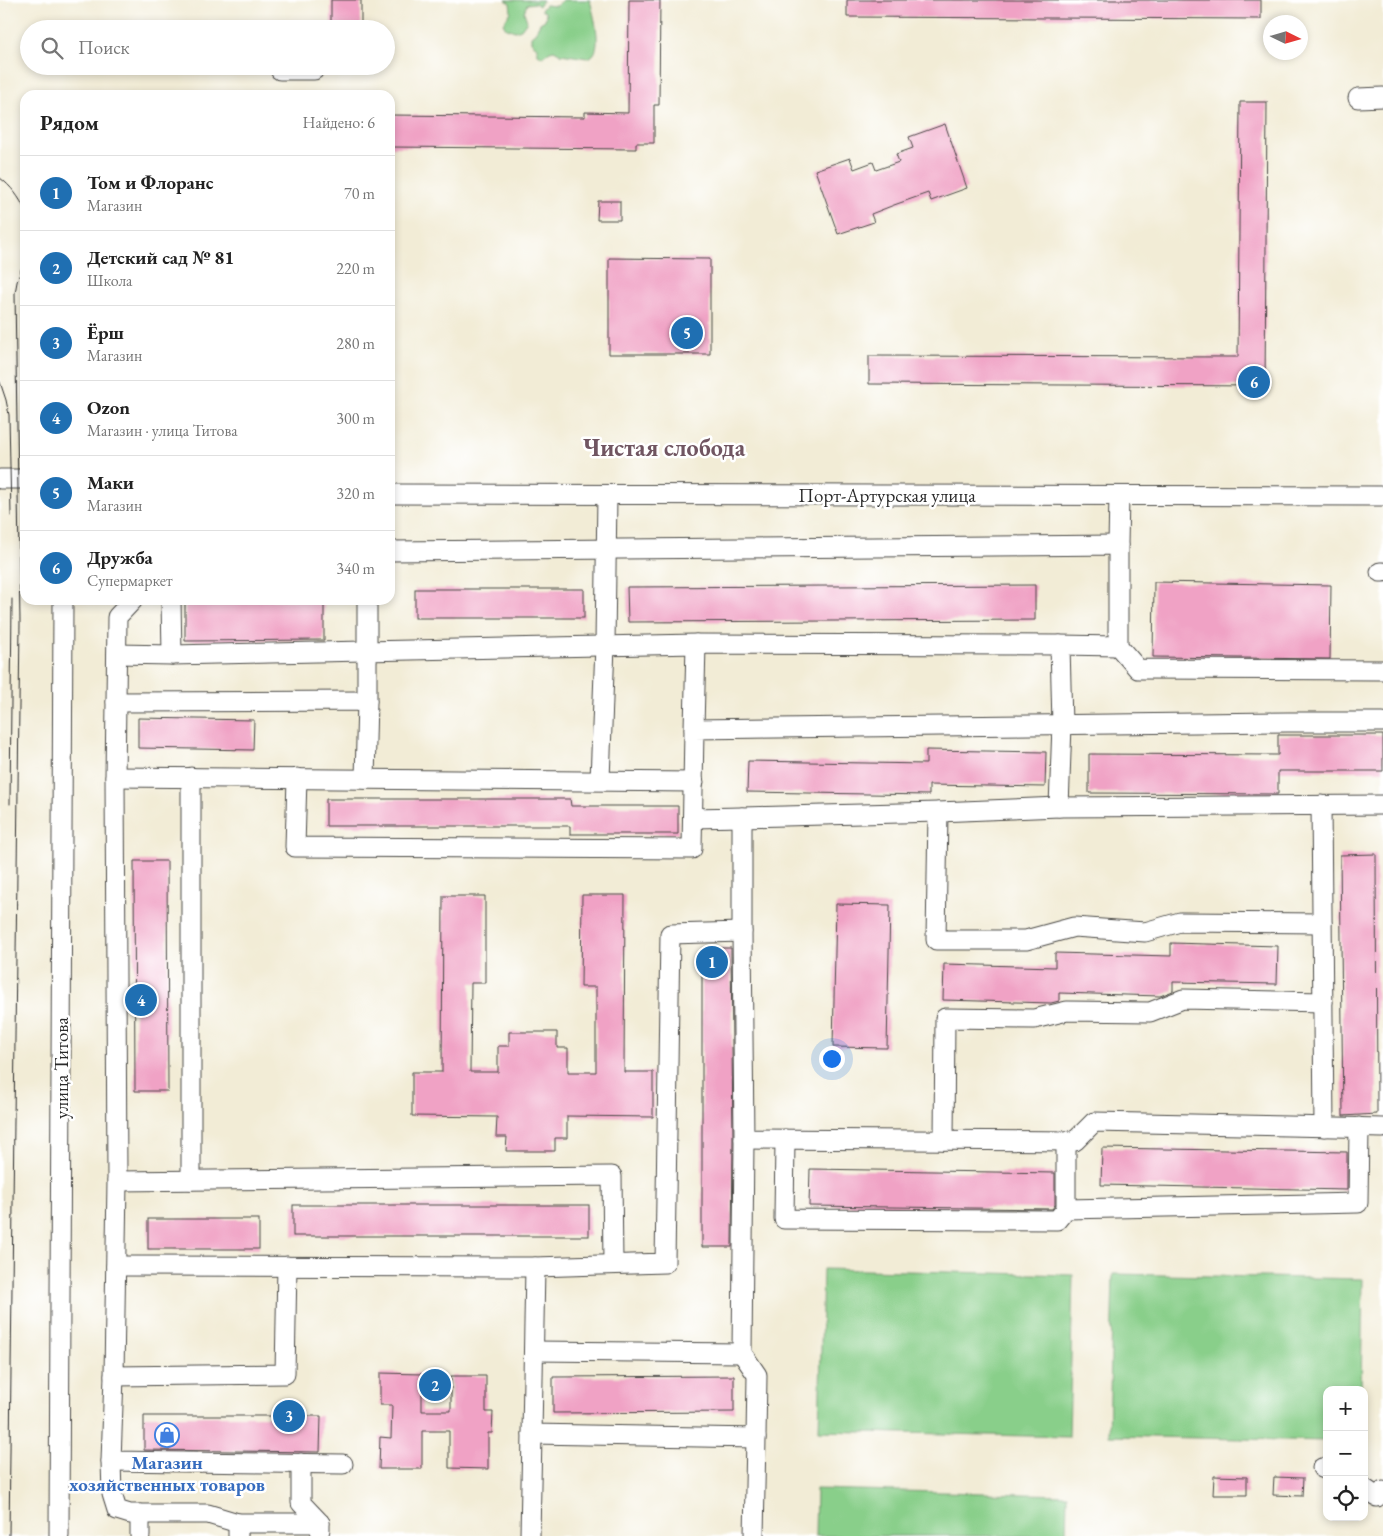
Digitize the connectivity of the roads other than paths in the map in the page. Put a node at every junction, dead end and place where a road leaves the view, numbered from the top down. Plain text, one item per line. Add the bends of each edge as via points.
1 (1358, 98) dead end
2 (1383, 98) edge
3 (0, 479) edge
4 (20, 479) edge
5 (395, 494) edge
6 (607, 494) junction
7 (1118, 496) junction
8 (1383, 496) edge
9 (1118, 545) junction
10 (606, 549) junction
11 (395, 551) edge
12 (63, 605) edge
13 (129, 605) edge
14 (171, 605) edge
15 (367, 605) edge
16 (696, 644) junction
17 (605, 645) junction
18 (1060, 645) junction
19 (1118, 646) junction
20 (367, 650) junction
21 (116, 654) junction
22 (172, 655) junction
23 (1383, 670) edge
24 (367, 701) junction
25 (116, 702) junction
26 (1383, 722) edge
27 (1062, 725) junction
28 (694, 729) junction
29 (115, 777) junction
30 (191, 777) junction
31 (297, 778) junction
32 (365, 779) junction
33 (600, 780) junction
34 (694, 782) junction
35 (1321, 805) junction
36 (1383, 805) edge
37 (1059, 807) junction
38 (938, 812) junction
39 (742, 817) junction
40 (693, 818) junction
41 (1322, 923) junction
42 (742, 932) junction
43 (1323, 1002) junction
44 (1324, 1126) junction
45 (1359, 1127) junction
46 (1383, 1128) edge
47 (744, 1139) junction
48 (785, 1139) junction
49 (944, 1140) junction
50 (1066, 1141) junction
51 (192, 1180) junction
52 (117, 1182) junction
53 (1066, 1208) junction
54 (613, 1264) junction
55 (116, 1266) junction
56 (287, 1266) junction
57 (535, 1267) junction
58 (534, 1351) junction
59 (742, 1353) junction
60 (114, 1376) junction
61 (532, 1434) junction
62 (756, 1438) junction
63 (112, 1461) junction
64 (301, 1463) junction
65 (343, 1464) dead end
66 (1368, 1491) edge
67 (1383, 1491) edge
68 (140, 1514) junction
69 (238, 1530) edge
70 (320, 1530) edge
71 (59, 1536) edge
72 (140, 1536) edge
73 (530, 1536) edge
74 (754, 1536) edge

1 - 2 street
3 - 4 street
5 - 6 street, Порт-Артурская улица
6 - 7 street, Порт-Артурская улица
6 - 10 street
7 - 8 street, Порт-Артурская улица
7 - 9 street
9 - 10 street
9 - 19 street
10 - 11 street
10 - 17 street
12 - 71 street, улица Титова
13 - 21 street via 117,618
14 - 22 street
15 - 20 street
16 - 17 street
16 - 18 street
16 - 28 street
17 - 20 street
17 - 33 street
18 - 19 street
18 - 27 street
19 - 23 street via 1138,669
20 - 22 street
20 - 24 street
21 - 22 street
21 - 25 street
24 - 25 street
24 - 32 street
25 - 29 street
26 - 27 street
27 - 28 street
27 - 37 street
28 - 34 street
29 - 30 street
29 - 52 street
30 - 31 street
30 - 51 street
31 - 32 street
31 - 40 street via 295,847 692,849
32 - 33 street
33 - 34 street
34 - 40 street
35 - 36 street
35 - 37 street
35 - 41 street
37 - 38 street
38 - 39 street
38 - 41 street via 936,940 1026,940 1074,927 1145,932 1180,922
39 - 40 street
39 - 42 street
41 - 43 street
42 - 47 street
42 - 54 street via 670,934 666,1263
43 - 44 street
43 - 49 street via 1182,999 1150,1012 1067,1011 1034,1020 945,1018
44 - 45 street
44 - 50 street via 1094,1122 1075,1141
45 - 46 street
45 - 53 street via 1358,1203
47 - 48 street
47 - 59 street
48 - 49 street
48 - 53 street via 784,1219 1057,1220
49 - 50 street
50 - 53 street
51 - 52 street
51 - 54 street via 612,1176
52 - 55 street
54 - 57 street
55 - 56 street
55 - 60 street
56 - 57 street
56 - 60 street via 285,1374
57 - 58 street
58 - 59 street
58 - 61 street
59 - 62 street via 757,1375
60 - 63 street
61 - 62 street
61 - 73 street
62 - 74 street
63 - 64 street
63 - 68 street via 112,1494 117,1510
64 - 65 street
64 - 70 street via 300,1503
66 - 67 street via 1377,1497
68 - 69 street via 208,1514
68 - 72 street
69 - 70 street

